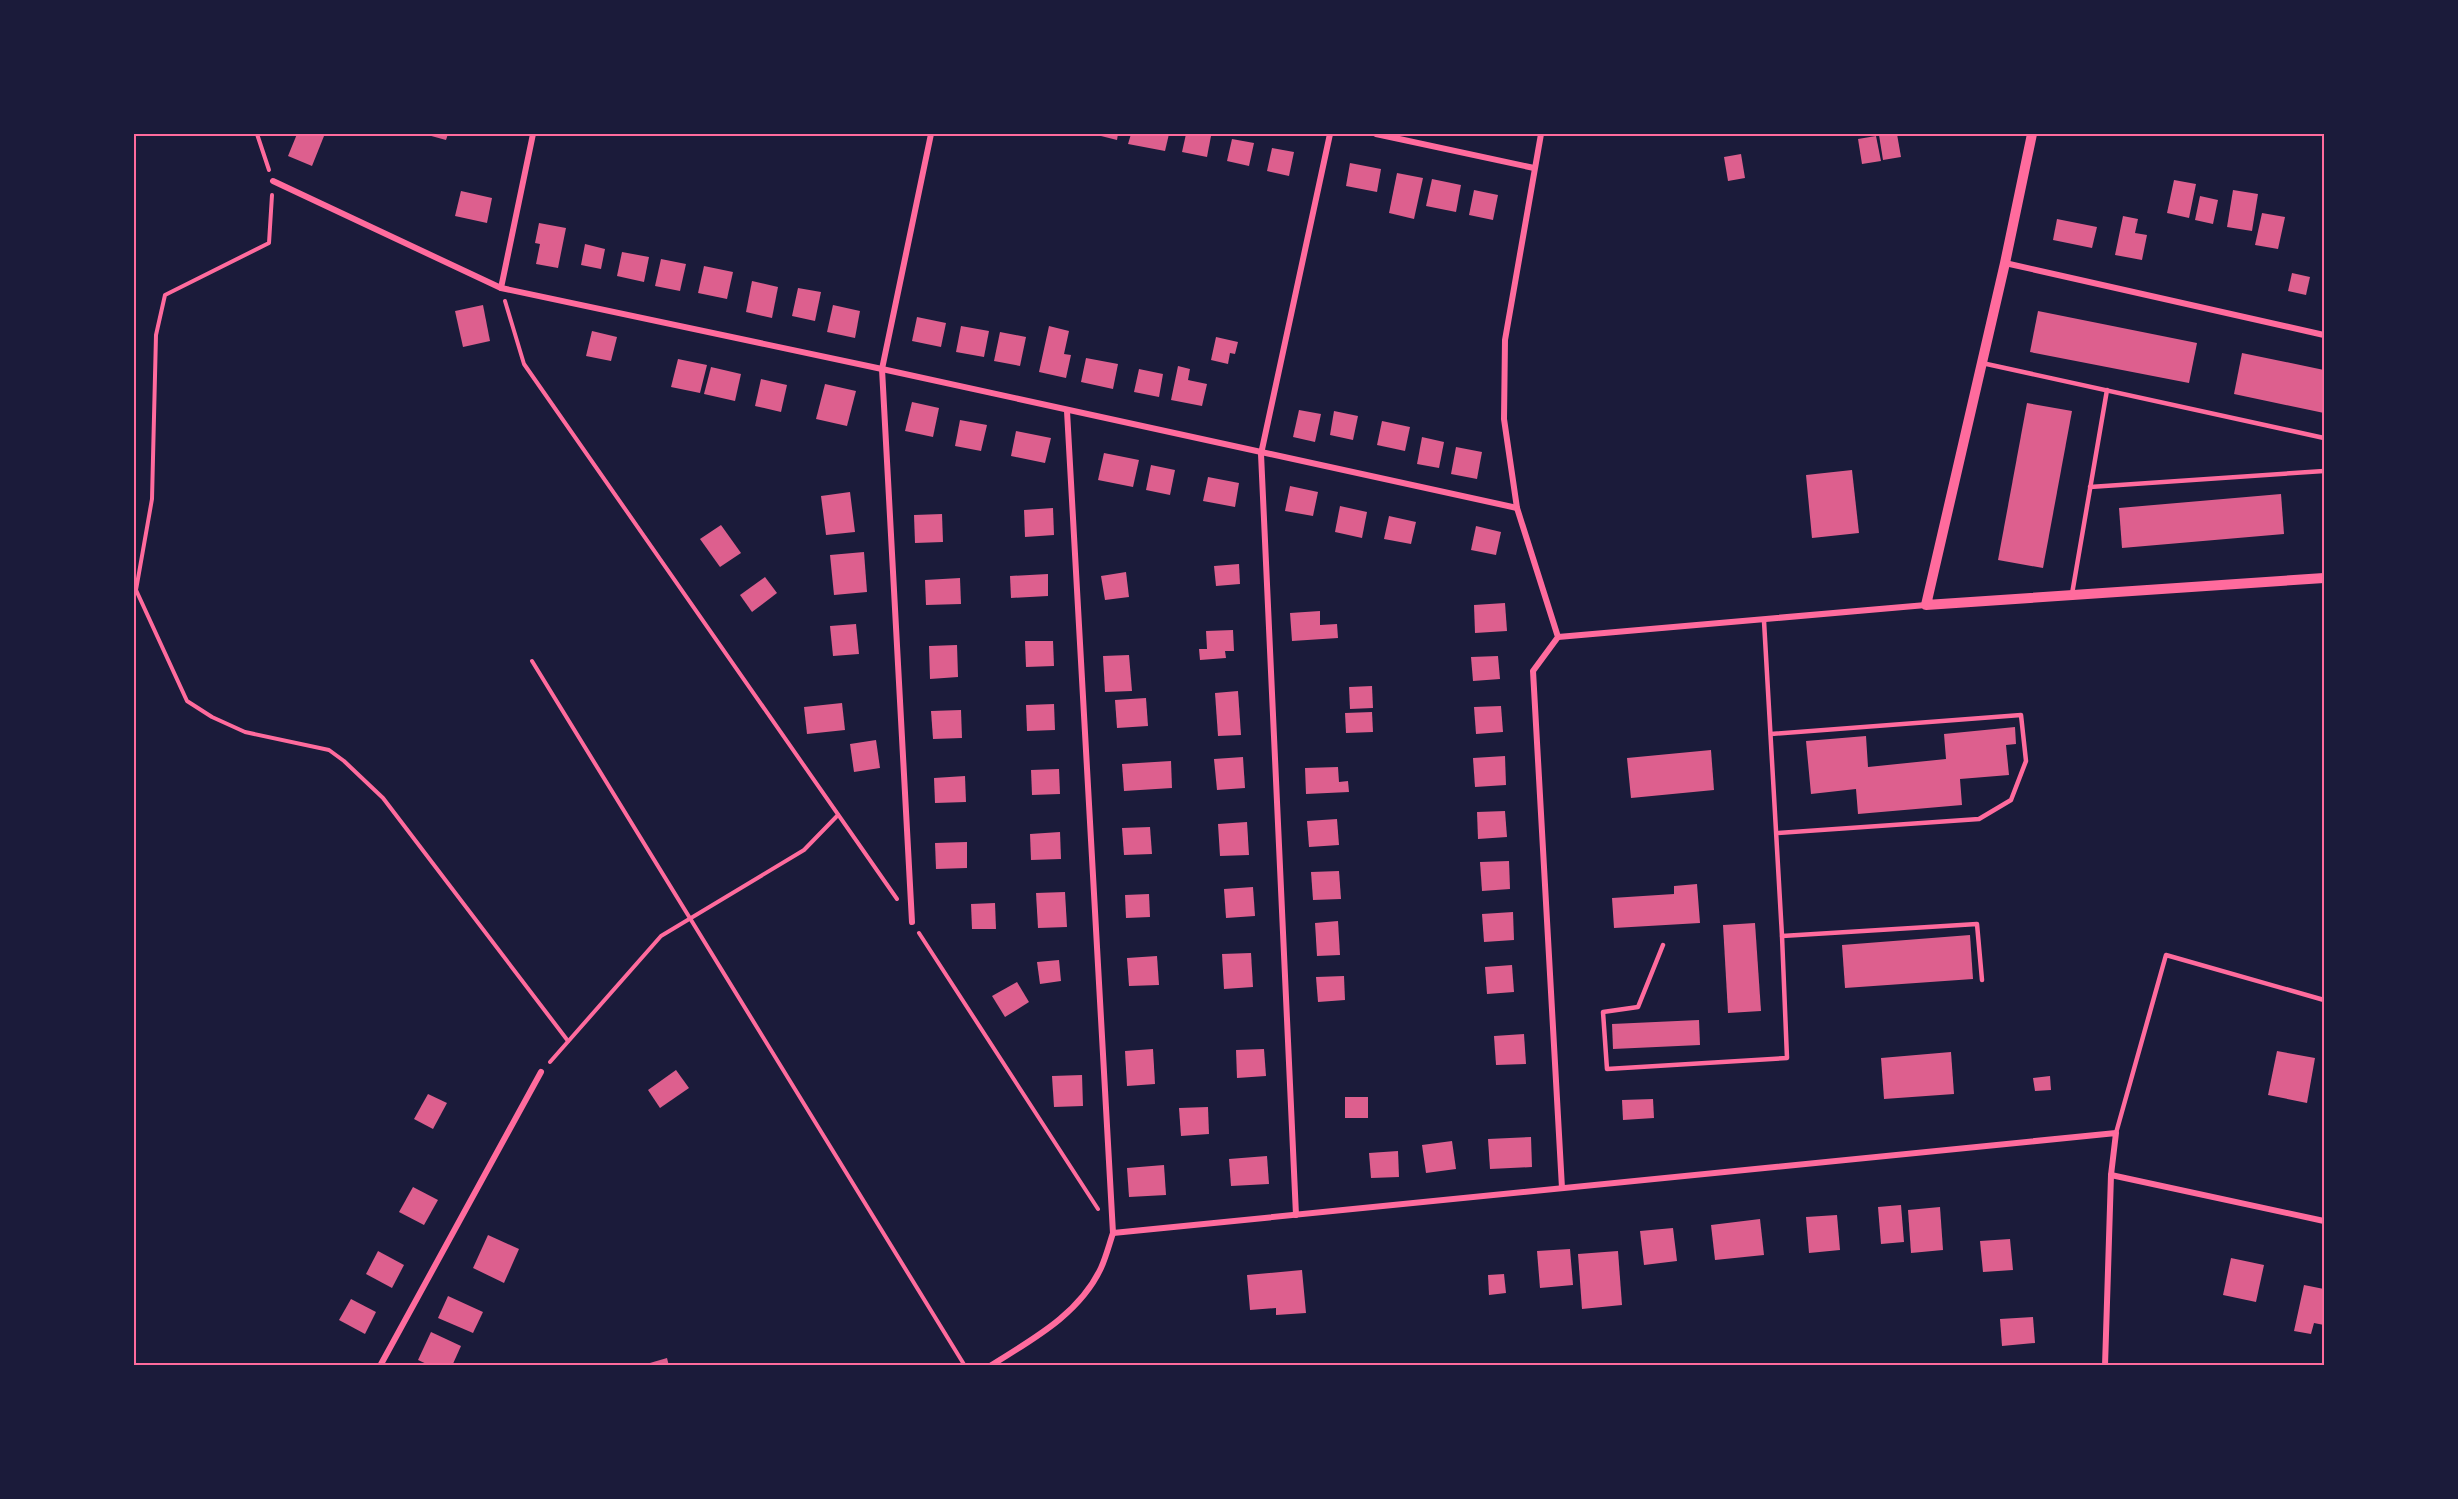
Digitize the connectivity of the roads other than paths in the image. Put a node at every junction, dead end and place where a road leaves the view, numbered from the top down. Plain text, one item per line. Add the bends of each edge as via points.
1 (533, 134) edge
2 (931, 134) edge
3 (1330, 134) edge
4 (1376, 134) edge
5 (1541, 134) edge
6 (2032, 134) edge
7 (1534, 168) junction
8 (273, 181) road end
9 (2005, 263) junction
10 (501, 288) junction
11 (2325, 335) edge
12 (1982, 363) junction
13 (882, 369) junction
14 (2107, 390) junction
15 (1067, 411) junction
16 (2325, 438) edge
17 (1261, 454) junction
18 (2325, 471) edge
19 (2090, 487) junction
20 (1517, 508) junction
21 (2325, 578) edge
22 (2072, 595) junction
23 (1926, 605) junction
24 (1764, 621) junction
25 (1558, 637) junction
26 (1771, 734) junction
27 (1777, 833) junction
28 (912, 922) road end
29 (1782, 936) junction
30 (1663, 945) dead end
31 (1982, 980) dead end
32 (2325, 1000) edge
33 (541, 1072) road end
34 (2116, 1133) junction
35 (2111, 1175) junction
36 (1562, 1188) junction
37 (1296, 1215) junction
38 (2325, 1221) edge
39 (1113, 1233) junction
40 (380, 1365) edge
41 (990, 1365) edge
42 (2105, 1365) edge

1 - 10 street
2 - 13 street
3 - 17 street
4 - 7 street
5 - 7 street
6 - 9 street
7 - 20 street via 1505,340 1504,419
8 - 10 street
9 - 11 street
9 - 12 street
10 - 13 street
12 - 14 lane
12 - 23 street
13 - 15 street
13 - 28 street
14 - 16 lane
14 - 19 lane
15 - 17 street
15 - 39 street
17 - 20 street
17 - 37 street
18 - 19 lane
19 - 22 lane
20 - 25 street
21 - 22 street
22 - 23 street
23 - 24 street
24 - 25 street
24 - 26 lane
25 - 36 street via 1533,671
26 - 27 lane
26 - 27 lane via 2021,715 2026,760 2011,800 1979,819
27 - 29 lane
29 - 30 lane via 1787,1058 1607,1069 1604,1012 1638,1007
29 - 31 lane via 1977,924
32 - 34 lane via 2166,955
33 - 40 street
34 - 35 street
34 - 36 street
35 - 38 street
35 - 42 street
36 - 37 street
37 - 39 street
39 - 41 street via 1101,1269 1083,1296 1053,1326

